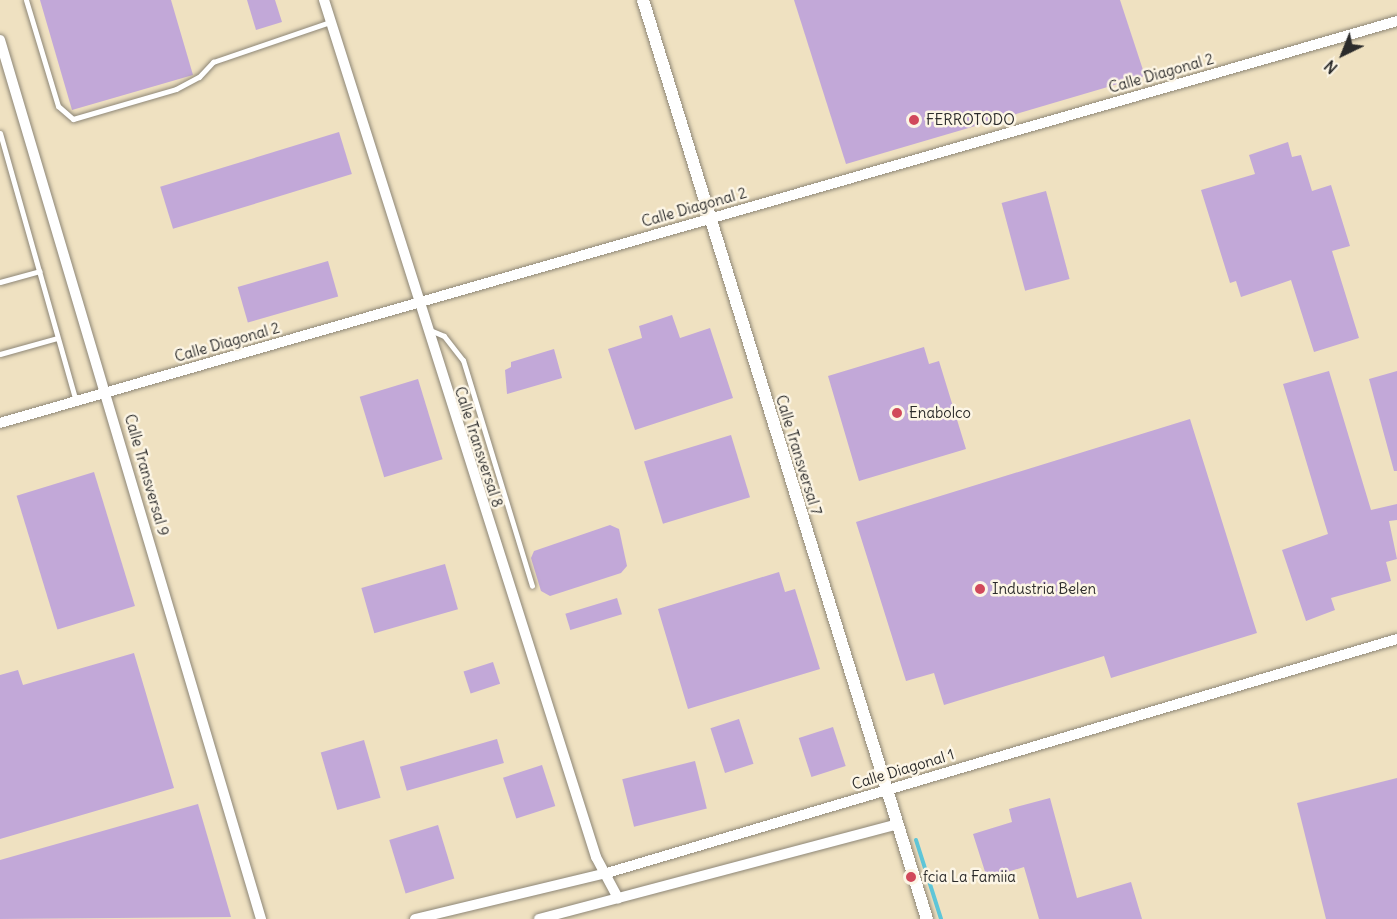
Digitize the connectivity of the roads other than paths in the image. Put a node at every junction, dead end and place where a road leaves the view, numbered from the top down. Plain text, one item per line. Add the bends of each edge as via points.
1 (26, 0) edge
2 (324, 0) edge
3 (643, 0) edge
4 (1397, 21) edge
5 (330, 22) junction
6 (0, 40) edge
7 (0, 133) edge
8 (710, 218) junction
9 (40, 271) junction
10 (0, 282) edge
11 (417, 302) junction
12 (425, 328) junction
13 (57, 339) junction
14 (0, 354) edge
15 (107, 392) junction
16 (76, 401) junction
17 (0, 423) edge
18 (532, 586) dead end
19 (1397, 639) edge
20 (889, 789) junction
21 (898, 824) junction
22 (607, 873) junction
23 (618, 898) junction
24 (261, 919) edge
25 (415, 919) edge
26 (539, 919) edge
27 (927, 919) edge

1 - 5 lane via 58,106 73,119 176,89 199,77 213,62
2 - 5 street, Calle Transversal 8
3 - 8 street, Calle Transversal 7
4 - 8 street, Calle Diagonal 2
5 - 11 street, Calle Transversal 8
6 - 15 street, Calle Transversal 9
7 - 9 lane
8 - 11 street, Calle Diagonal 2
8 - 20 street, Calle Transversal 7
9 - 10 lane
9 - 13 lane
11 - 12 street, Calle Transversal 8
11 - 15 street, Calle Diagonal 2
12 - 18 lane via 444,336 463,360
12 - 22 street, Calle Transversal 8 via 596,857
13 - 14 lane
13 - 16 lane
15 - 16 street, Calle Diagonal 2
15 - 24 street, Calle Transversal 9
16 - 17 street, Calle Diagonal 2
19 - 20 street, Calle Diagonal 1
20 - 21 street, Calle Transversal 7
20 - 22 street, Calle Diagonal 1
21 - 23 street
21 - 27 street, Calle Transversal 7
22 - 23 street, Calle Transversal 8
22 - 25 street, Calle Diagonal 1
23 - 26 street

